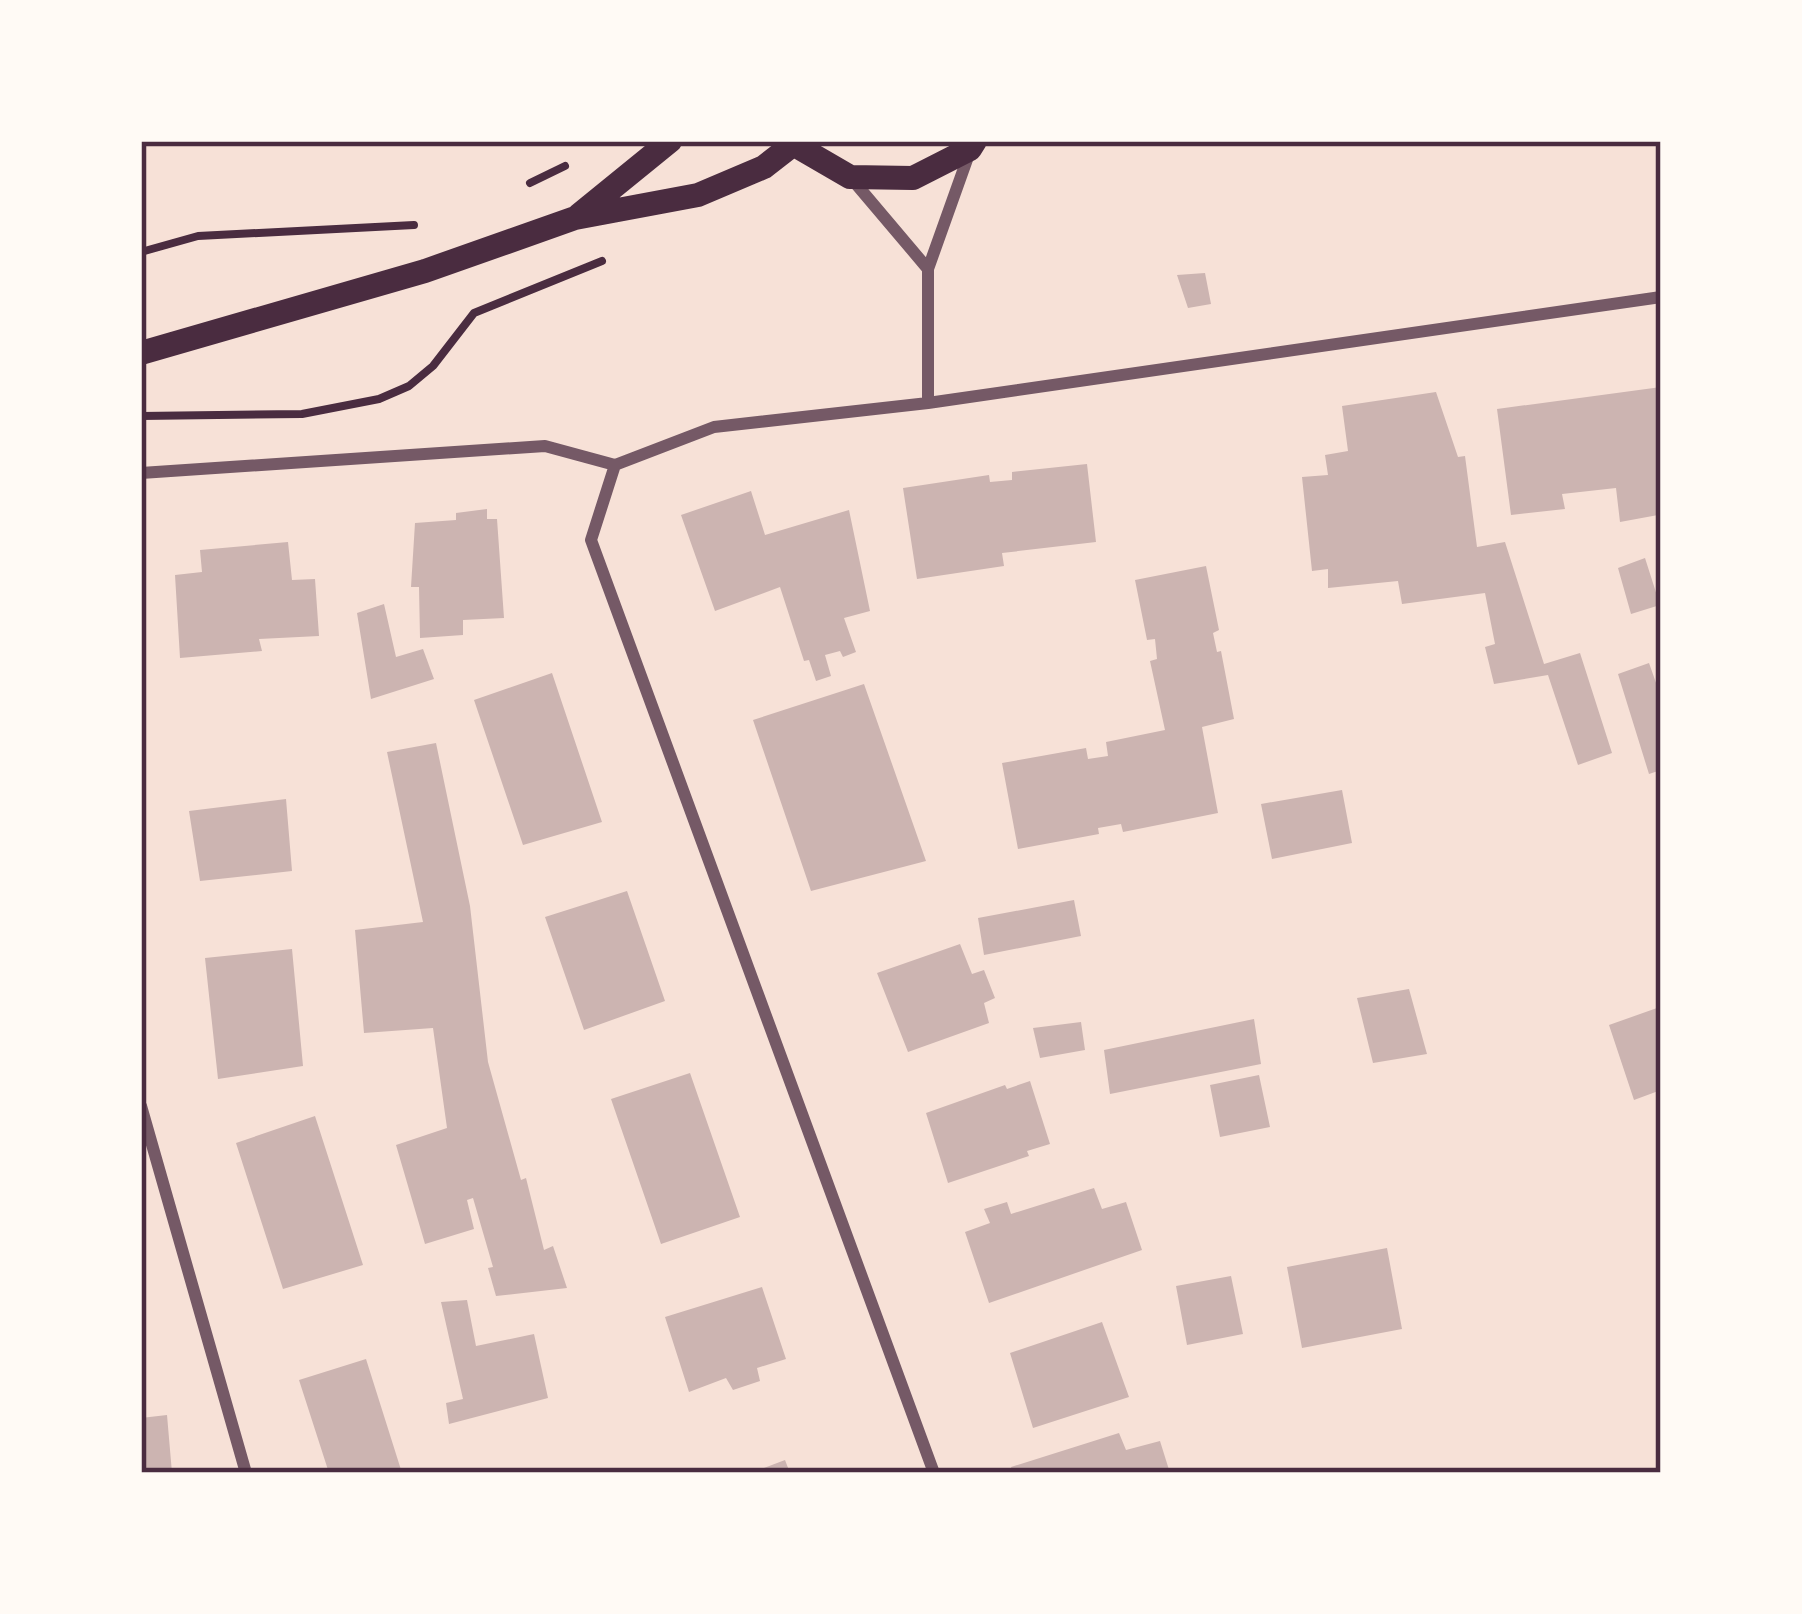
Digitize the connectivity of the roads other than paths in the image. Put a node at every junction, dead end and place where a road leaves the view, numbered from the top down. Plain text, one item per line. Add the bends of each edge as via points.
1 (670, 141) edge
2 (790, 144) edge
3 (973, 145) edge
4 (850, 177) junction
5 (575, 218) junction
6 (928, 269) junction
7 (1661, 297) edge
8 (141, 353) edge
9 (928, 403) junction
10 (615, 465) junction
11 (141, 472) edge
12 (141, 1106) edge
13 (246, 1473) edge
14 (934, 1473) edge

1 - 5 main road
2 - 4 main road
2 - 5 main road via 764,167 698,195
3 - 4 main road via 913,178
3 - 6 street
4 - 6 street
5 - 8 main road via 425,271
6 - 9 street
7 - 9 street
9 - 10 street via 714,427
10 - 11 street via 545,446
10 - 14 street via 591,540
12 - 13 street

